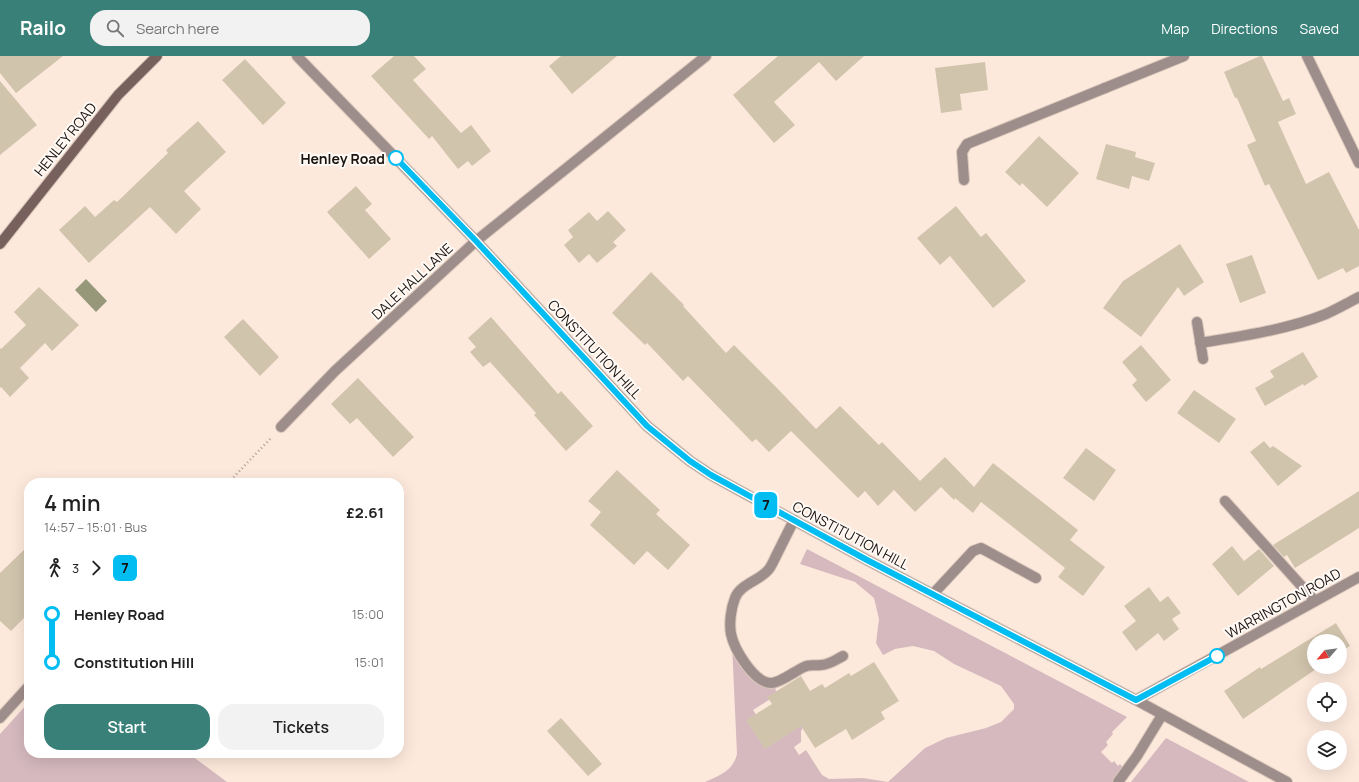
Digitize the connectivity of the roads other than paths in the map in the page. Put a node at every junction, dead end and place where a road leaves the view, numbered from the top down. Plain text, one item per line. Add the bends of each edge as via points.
1 (157, 56) edge
2 (297, 56) edge
3 (706, 56) edge
4 (1184, 56) edge
5 (1307, 56) edge
6 (1359, 163) edge
7 (964, 180) dead end
8 (476, 241) junction
9 (0, 244) edge
10 (1359, 297) edge
11 (1197, 322) dead end
12 (1200, 343) junction
13 (1202, 359) dead end
14 (281, 427) road end
15 (1225, 501) dead end
16 (794, 520) junction
17 (1359, 576) edge
18 (1036, 578) dead end
19 (933, 594) junction
20 (1315, 601) junction
21 (843, 656) dead end
22 (24, 692) edge
23 (1136, 700) junction
24 (1162, 714) junction
25 (0, 718) edge
26 (1118, 782) edge
27 (1288, 782) edge

1 - 9 street, HENLEY ROAD via 118,95
2 - 8 street, CONSTITUTION HILL
3 - 8 street, DALE HALL LANE
4 - 7 street via 967,144 962,152
5 - 6 street
8 - 14 street, DALE HALL LANE via 335,371
8 - 16 street, CONSTITUTION HILL via 647,426 711,475
10 - 12 street via 1328,313 1299,323
11 - 12 street
12 - 13 street
15 - 20 street
16 - 19 street, CONSTITUTION HILL
16 - 21 street via 770,569 740,590 735,597 731,622 734,642 746,664 757,677 773,683 804,666 827,664
17 - 20 street, WARRINGTON ROAD
18 - 19 street via 981,548 973,551
19 - 23 street, CONSTITUTION HILL
20 - 23 street, WARRINGTON ROAD
22 - 25 street
23 - 24 street, CONSTITUTION HILL
24 - 26 street
24 - 27 street, CONSTITUTION HILL

